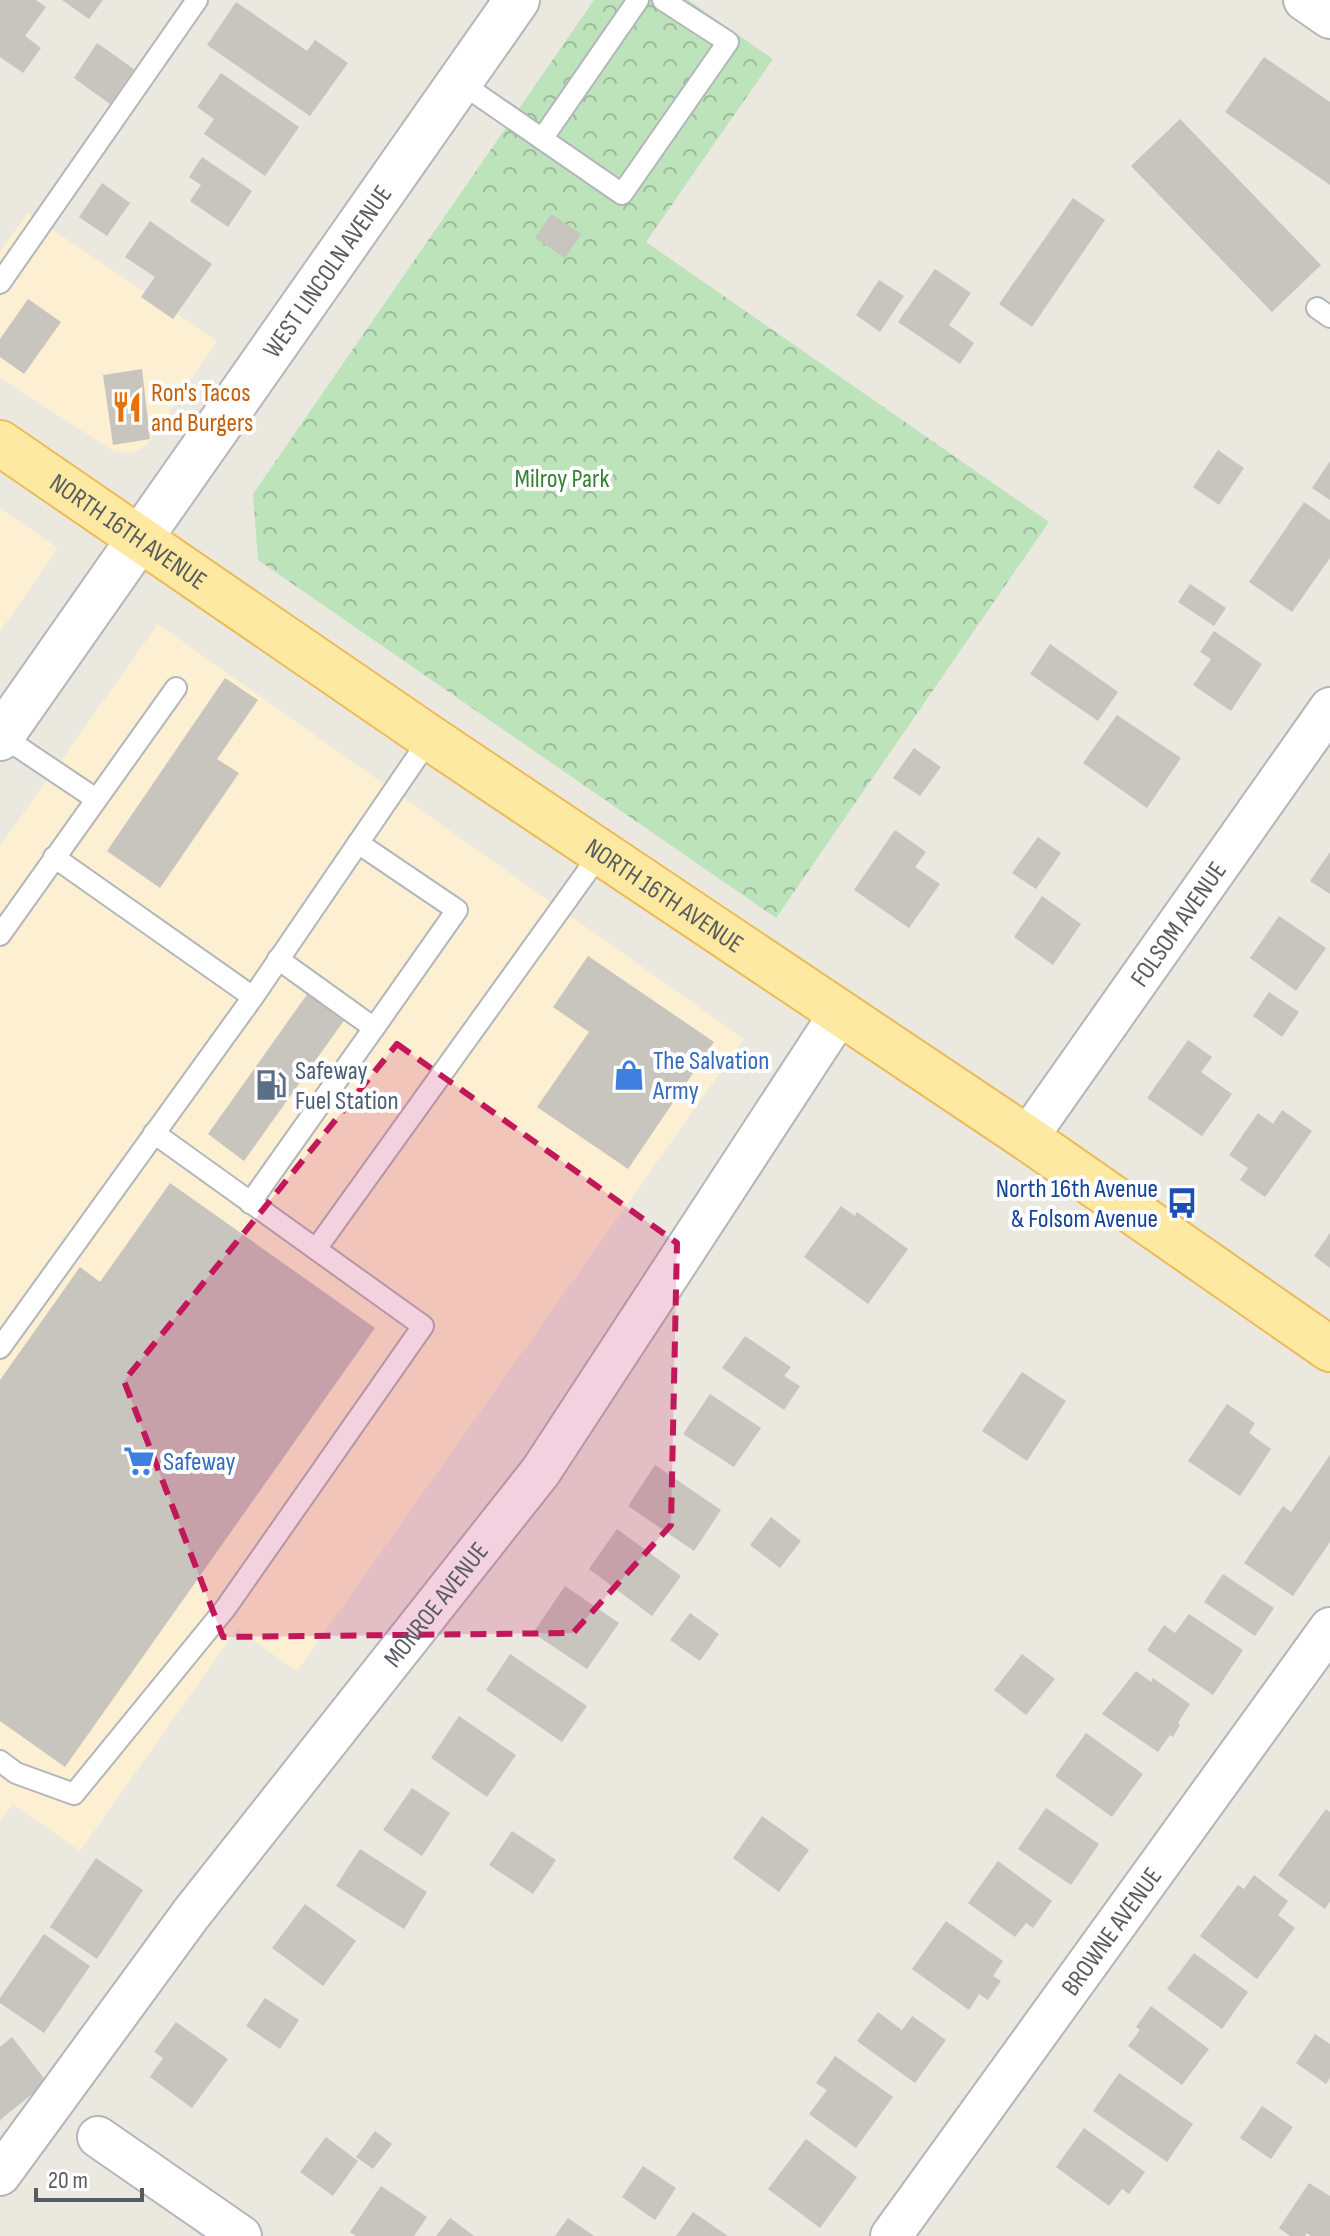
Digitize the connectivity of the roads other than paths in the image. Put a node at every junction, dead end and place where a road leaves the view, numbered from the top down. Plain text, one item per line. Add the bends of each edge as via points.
1 (197, 0) edge
2 (517, 0) edge
3 (638, 0) edge
4 (663, 0) edge
5 (1304, 0) edge
6 (1330, 18) edge
7 (461, 83) junction
8 (542, 139) junction
9 (0, 283) edge
10 (0, 443) edge
11 (141, 540) junction
12 (176, 688) dead end
13 (1330, 708) edge
14 (1, 737) edge
15 (430, 738) junction
16 (96, 799) junction
17 (358, 843) junction
18 (602, 851) junction
19 (54, 857) junction
20 (0, 935) edge
21 (278, 959) junction
22 (253, 997) junction
23 (840, 1013) junction
24 (374, 1028) junction
25 (154, 1133) junction
26 (1027, 1138) junction
27 (250, 1203) junction
28 (316, 1249) junction
29 (0, 1348) edge
30 (1330, 1349) edge
31 (1330, 1628) edge
32 (0, 1761) edge
33 (98, 2137) dead end
34 (0, 2175) edge
35 (241, 2236) edge
36 (891, 2236) edge

1 - 9 lane
2 - 7 main road, WEST LINCOLN AVENUE
3 - 8 lane
4 - 8 lane via 728,42 622,194
5 - 6 street
7 - 8 lane
7 - 11 main road, WEST LINCOLN AVENUE
10 - 11 main road, NORTH 16TH AVENUE
11 - 14 main road, WEST LINCOLN AVENUE
11 - 15 main road, NORTH 16TH AVENUE
12 - 16 lane
13 - 26 street, FOLSOM AVENUE
14 - 16 lane
15 - 17 lane
15 - 18 main road, NORTH 16TH AVENUE
16 - 19 lane
17 - 21 lane
17 - 24 lane via 457,910
18 - 23 main road, NORTH 16TH AVENUE
18 - 28 lane
19 - 20 lane
19 - 22 lane
21 - 22 lane
21 - 24 lane
22 - 25 lane
23 - 26 main road, NORTH 16TH AVENUE
23 - 34 street, MONROE AVENUE via 541,1471 191,1914
24 - 27 lane
25 - 27 lane
25 - 29 lane
26 - 30 main road, NORTH 16TH AVENUE
27 - 28 lane
28 - 32 lane via 423,1326 225,1609 74,1794 16,1773
31 - 36 street, BROWNE AVENUE
33 - 35 street

